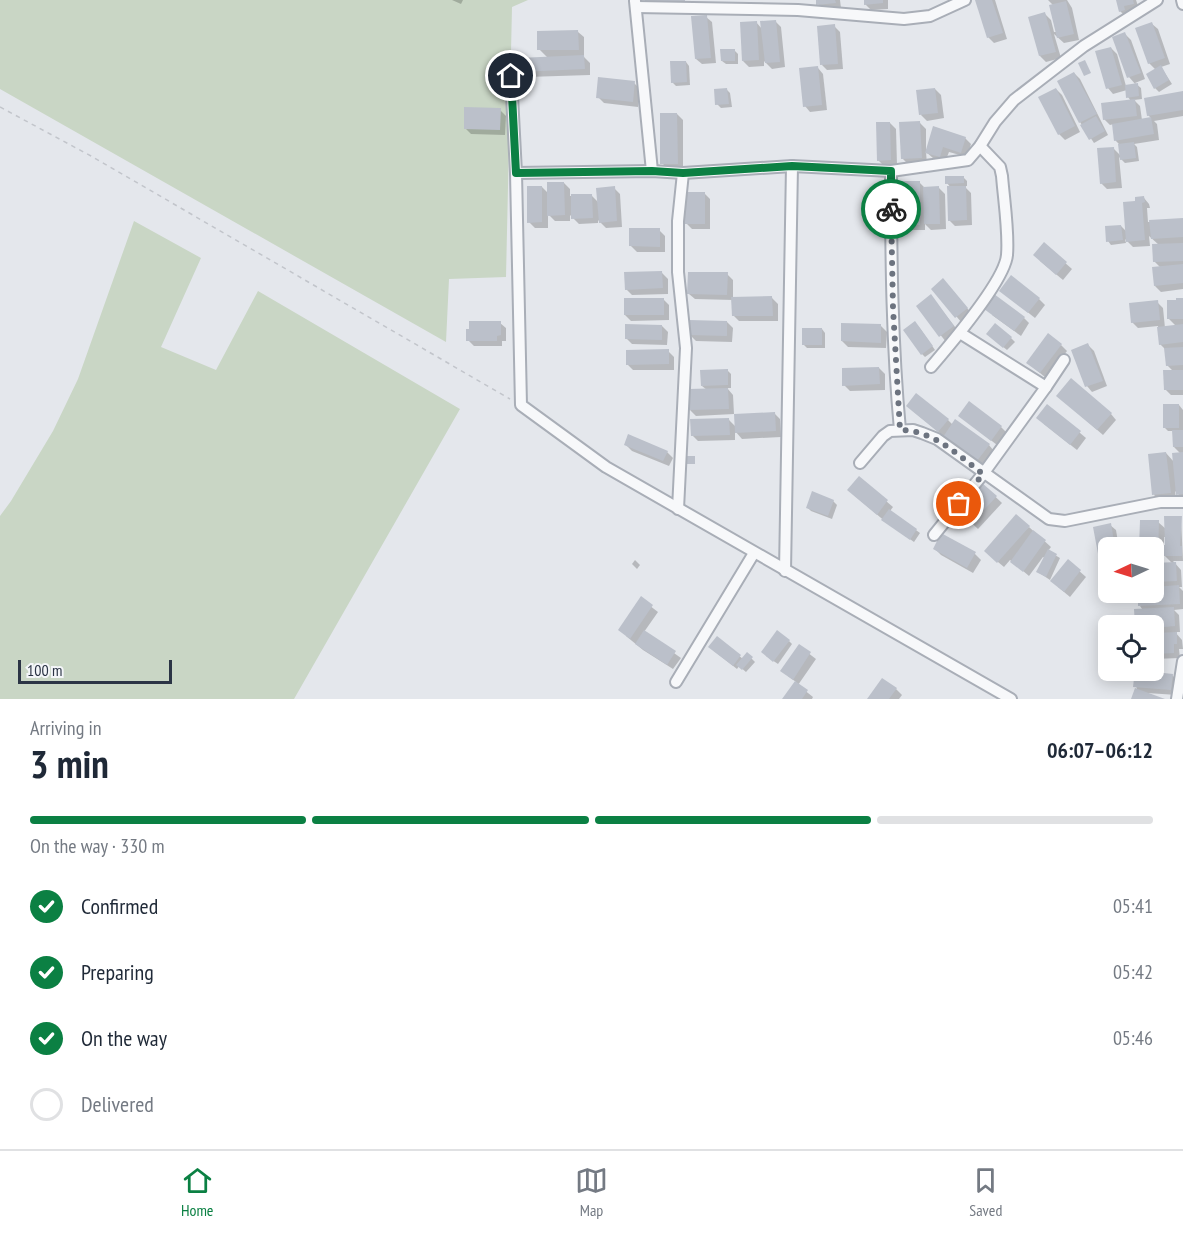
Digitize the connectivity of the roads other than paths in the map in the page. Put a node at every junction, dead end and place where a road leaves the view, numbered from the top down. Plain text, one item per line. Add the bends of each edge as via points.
1 (965, 0) edge
2 (1157, 0) edge
3 (1182, 0) edge
4 (635, 3) edge
5 (1183, 4) edge
6 (511, 76) dead end
7 (980, 146) junction
8 (792, 166) junction
9 (652, 171) junction
10 (891, 171) junction
11 (516, 173) junction
12 (683, 173) junction
13 (960, 333) junction
14 (1064, 360) dead end
15 (931, 367) dead end
16 (1046, 387) junction
17 (900, 430) junction
18 (860, 463) dead end
19 (983, 474) junction
20 (1183, 502) edge
21 (678, 509) junction
22 (934, 535) dead end
23 (754, 553) junction
24 (785, 571) junction
25 (1183, 661) edge
26 (676, 682) dead end
27 (1011, 699) edge
28 (1177, 699) edge

1 - 4 street via 930,16 904,19
2 - 7 street via 1084,46 1014,100
3 - 5 street
4 - 9 street
6 - 11 street
7 - 10 street via 968,160
7 - 13 street via 1000,167 1007,257
8 - 10 street
8 - 12 street
8 - 24 street
9 - 11 street
9 - 12 street
10 - 17 street via 892,289
11 - 21 street via 521,405 606,467
12 - 21 street via 678,272 686,348
13 - 15 street
13 - 16 street
14 - 16 street
16 - 19 street
17 - 18 street via 883,436
17 - 19 street via 913,430 937,439
19 - 20 street via 1049,519 1065,521 1160,502
19 - 22 street
21 - 23 street
23 - 24 street
23 - 26 street
24 - 27 street
25 - 28 street

